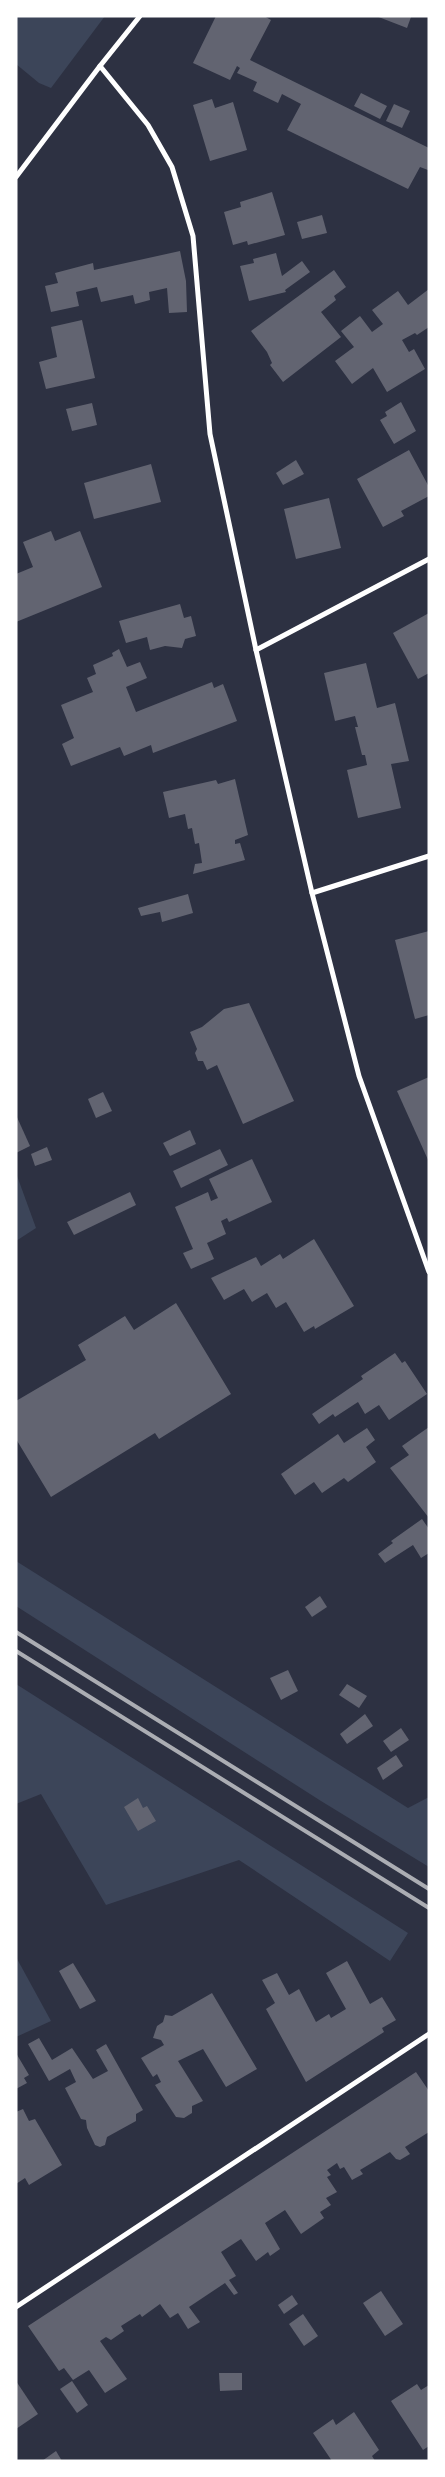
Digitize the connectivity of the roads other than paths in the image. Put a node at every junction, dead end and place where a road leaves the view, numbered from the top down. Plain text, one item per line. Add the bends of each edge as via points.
1 (137, 18) edge
2 (100, 66) junction
3 (16, 177) edge
4 (429, 559) edge
5 (256, 650) junction
6 (429, 856) edge
7 (312, 893) junction
8 (429, 1272) edge
9 (429, 2034) edge
10 (16, 2307) edge

1 - 2 street
2 - 3 street
2 - 5 street via 148,125 172,166 193,236 210,434
4 - 5 street
5 - 7 street
6 - 7 street
7 - 8 street via 358,1076
9 - 10 street

